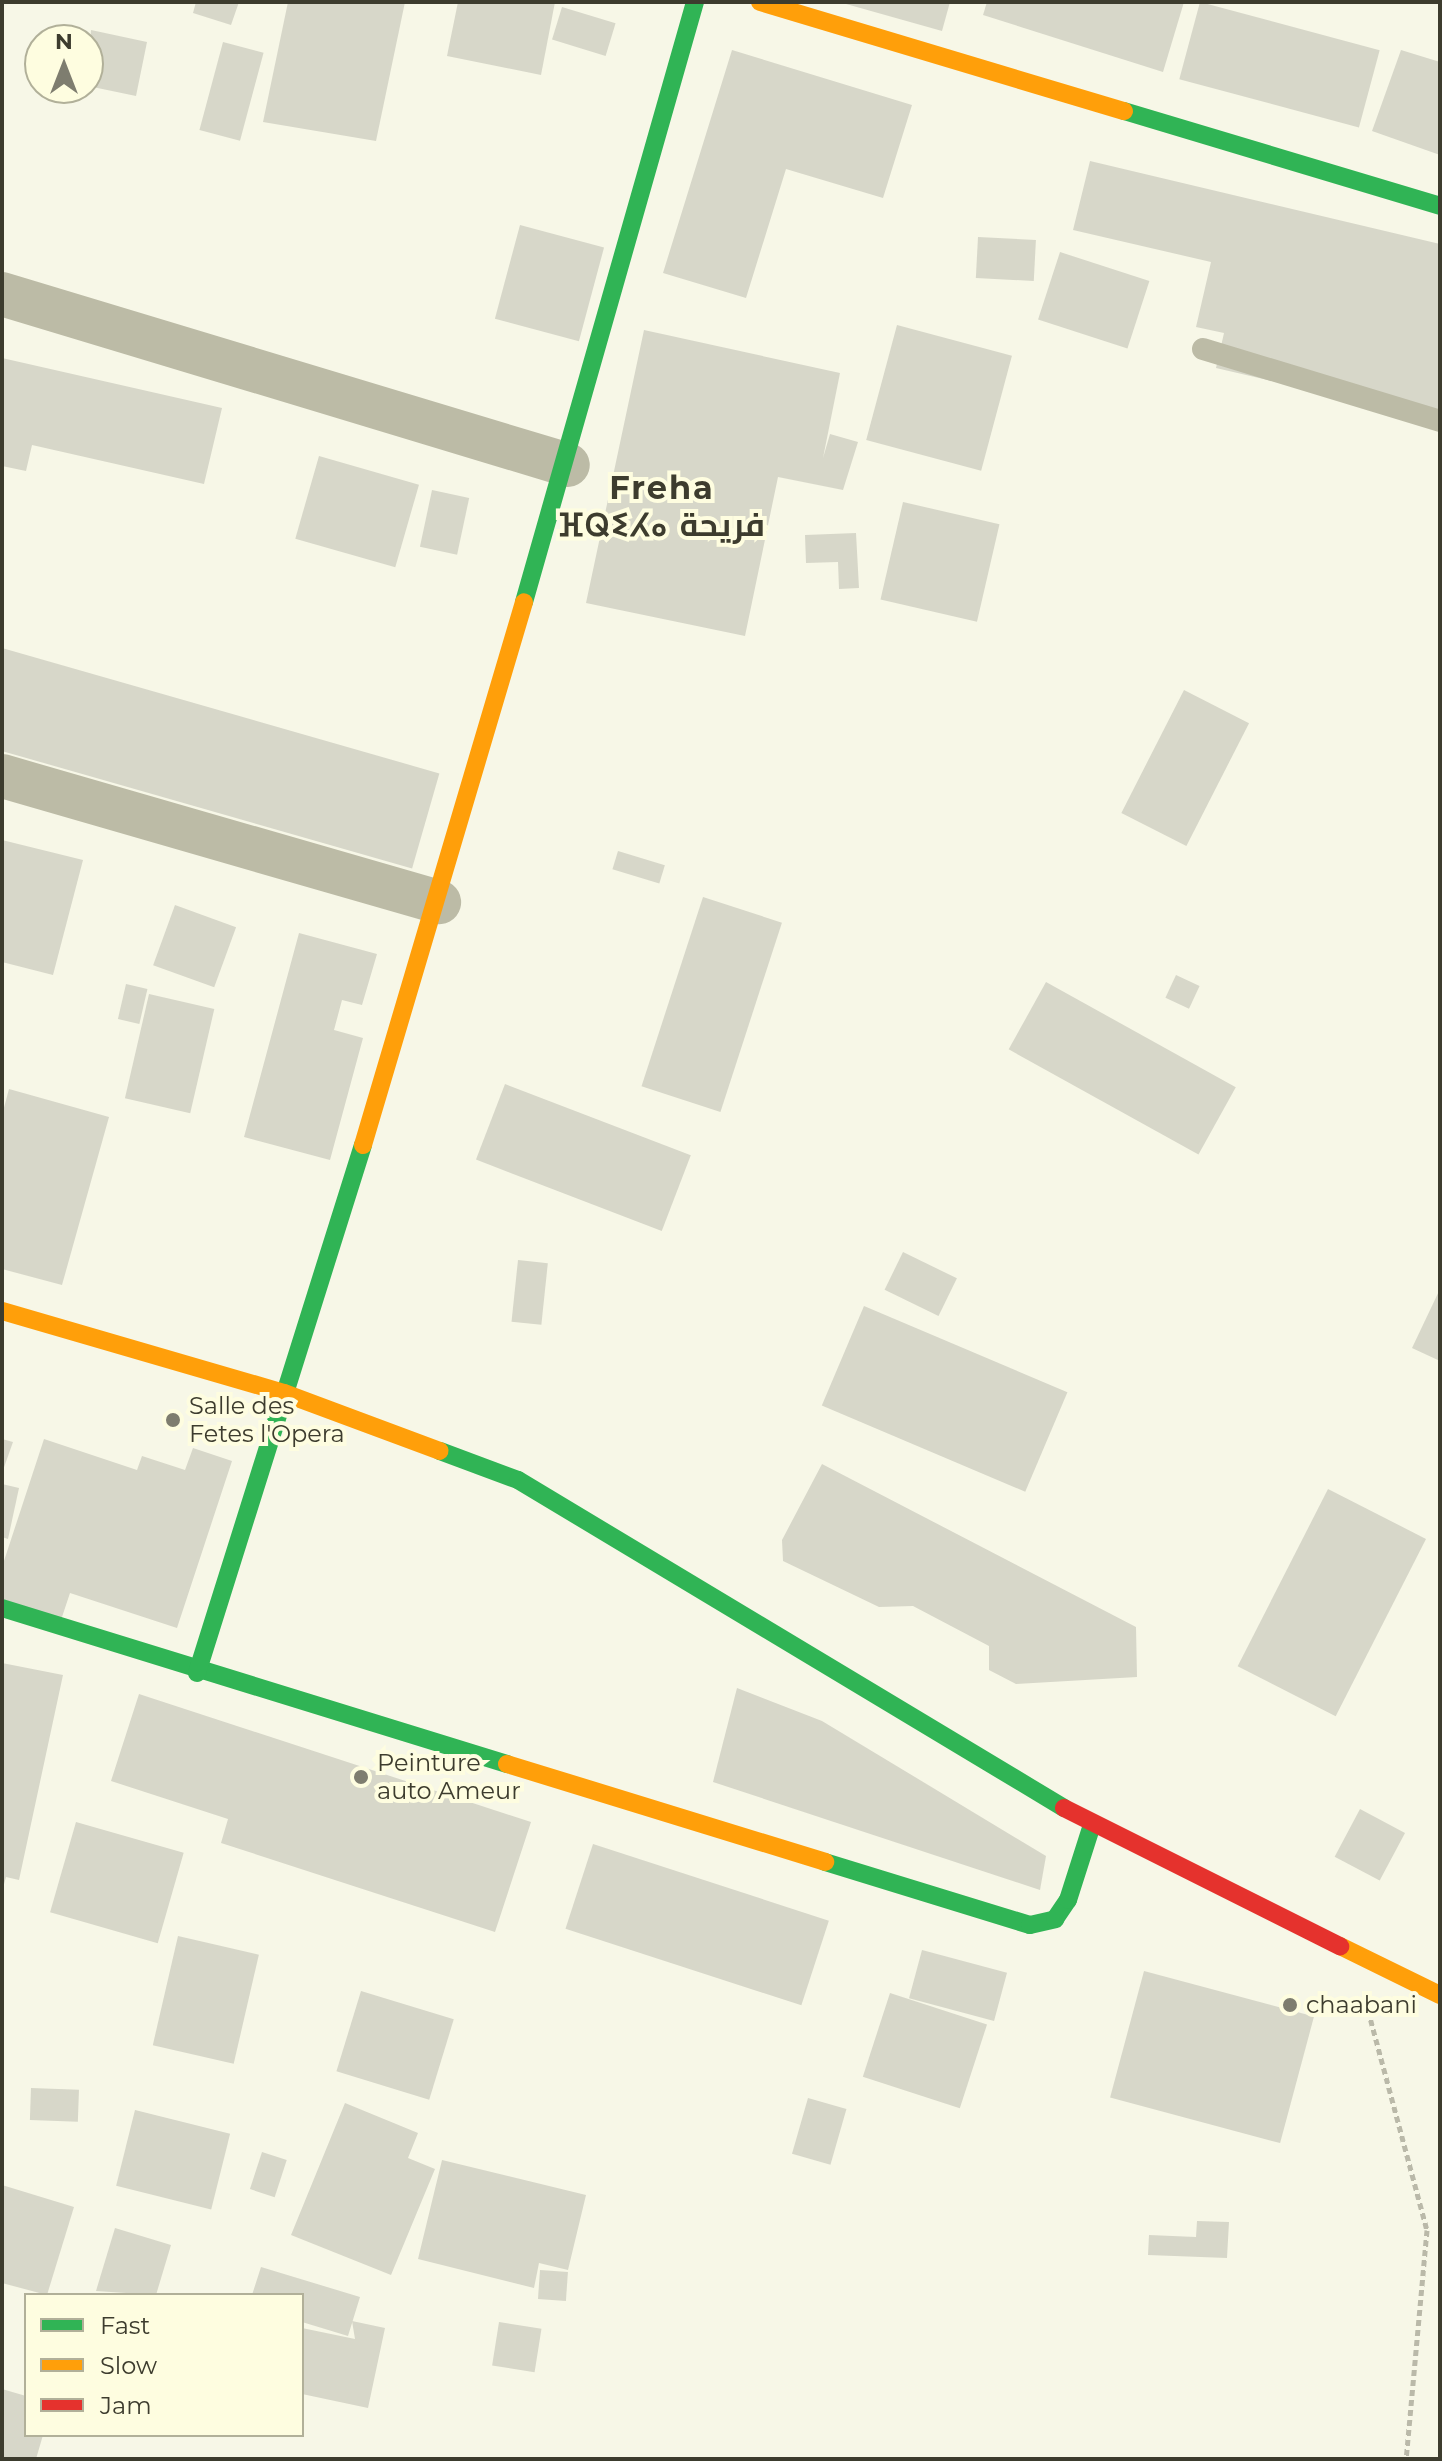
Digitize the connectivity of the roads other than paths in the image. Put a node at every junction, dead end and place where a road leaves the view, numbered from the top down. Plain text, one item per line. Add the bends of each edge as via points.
1 (695, 2) edge
2 (760, 2) edge
3 (1440, 206) edge
4 (2, 294) edge
5 (1203, 349) dead end
6 (1440, 421) edge
7 (568, 465) junction
8 (2, 776) edge
9 (439, 902) junction
10 (2, 1311) edge
11 (284, 1393) junction
12 (2, 1608) edge
13 (197, 1673) junction
14 (1092, 1825) junction
15 (1440, 1995) edge

1 - 7 street
2 - 3 street
4 - 7 street
5 - 6 lane
7 - 9 street
8 - 9 street
9 - 11 street
10 - 11 street
11 - 13 street
11 - 14 street via 518,1480
12 - 13 street
13 - 14 street via 1030,1925 1055,1919 1068,1900
14 - 15 street

